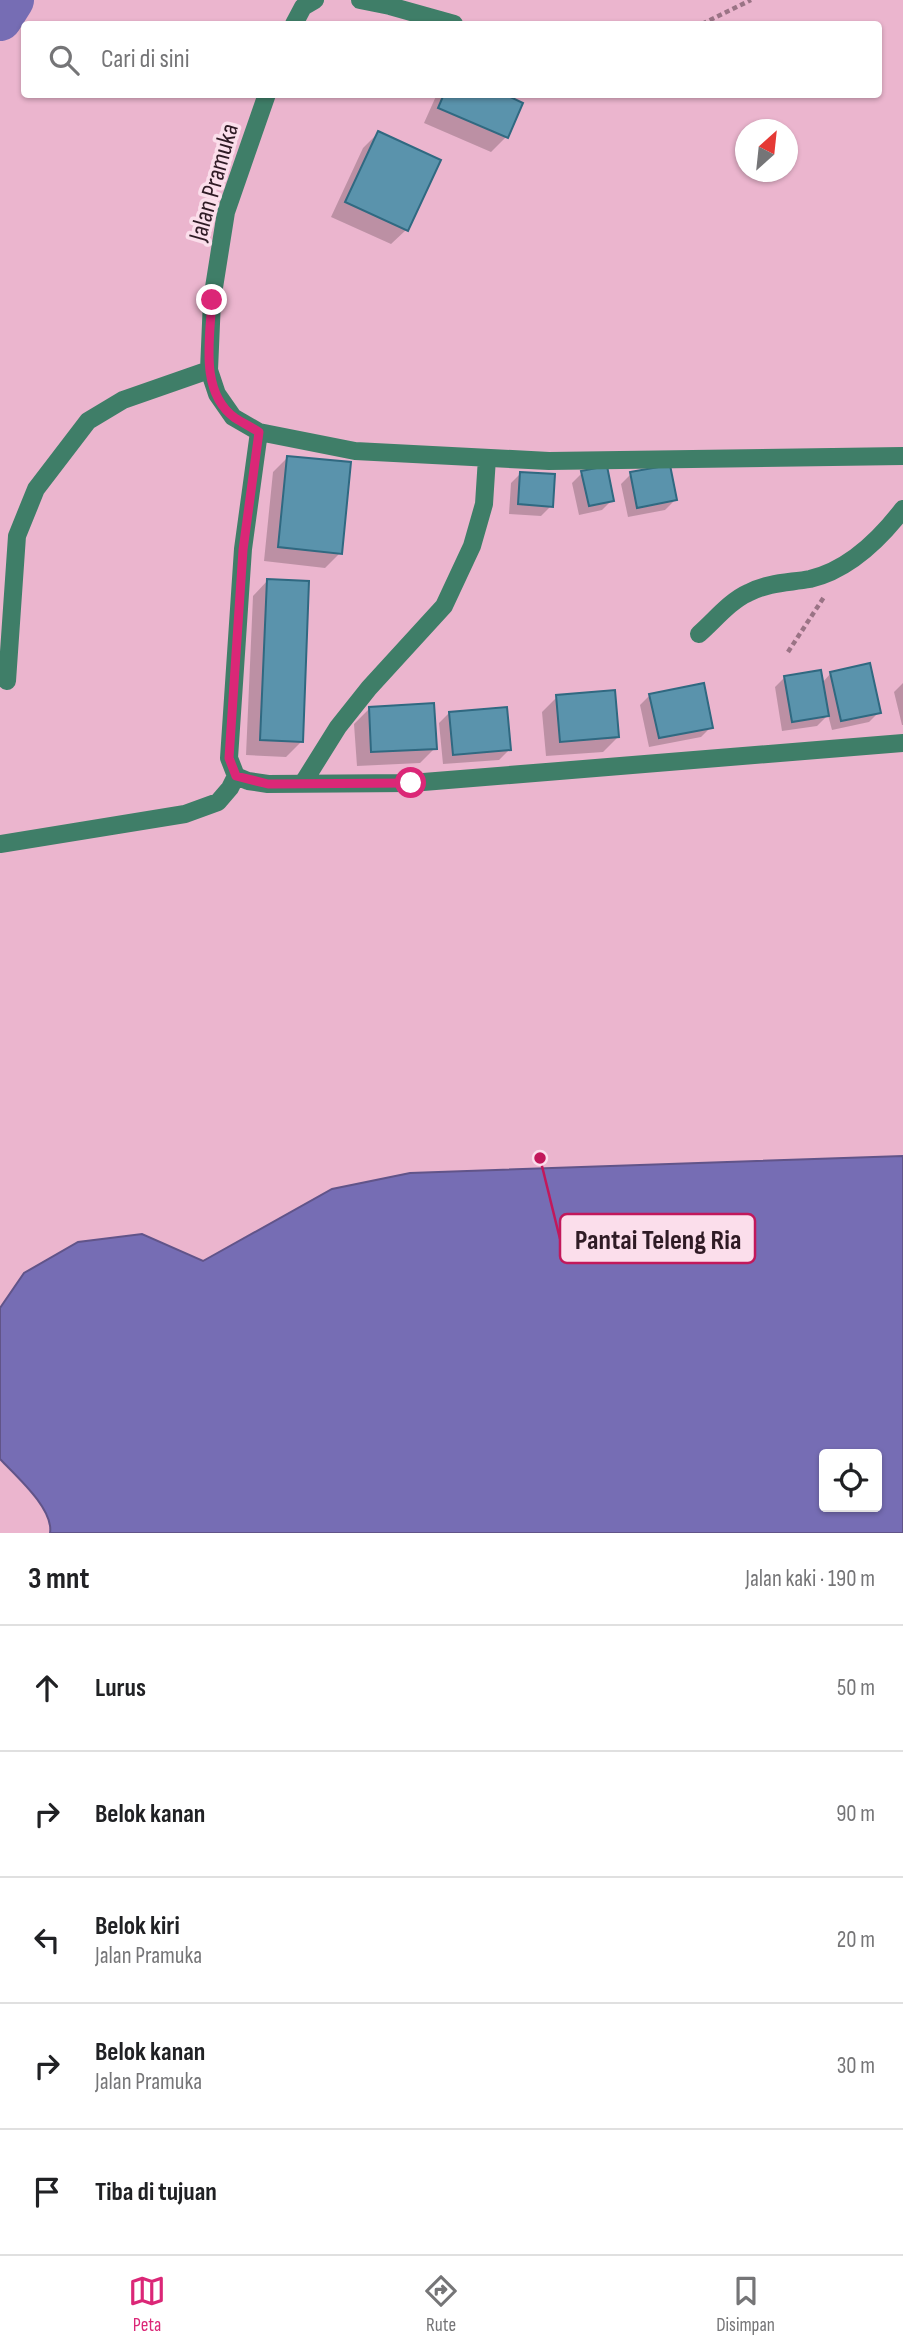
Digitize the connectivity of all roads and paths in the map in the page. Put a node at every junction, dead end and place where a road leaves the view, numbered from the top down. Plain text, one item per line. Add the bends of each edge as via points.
1 (316, 0) edge
2 (360, 0) edge
3 (751, 0) edge
4 (296, 21) edge
5 (443, 21) edge
6 (708, 21) edge
7 (266, 98) edge
8 (209, 370) junction
9 (259, 432) junction
10 (903, 456) edge
11 (487, 458) junction
12 (903, 509) edge
13 (844, 566) junction
14 (699, 634) dead end
15 (788, 652) dead end
16 (7, 681) dead end
17 (903, 743) edge
18 (236, 776) junction
19 (303, 783) junction
20 (0, 844) edge

1 - 4 street via 303,7
2 - 5 street
3 - 6 path
7 - 8 street, Jalan Pramuka via 226,212 212,300
8 - 9 street, Jalan Pramuka via 217,394 233,416
8 - 16 street via 123,400 88,421 36,489 17,536
9 - 11 street via 355,451
9 - 18 street via 243,550 229,744
10 - 11 street
11 - 19 street via 484,504 472,546 444,606 338,727
12 - 13 street via 888,529
13 - 14 street via 744,594
13 - 15 path
17 - 19 street via 411,783
18 - 19 street via 268,784
18 - 20 street via 218,802 185,814

